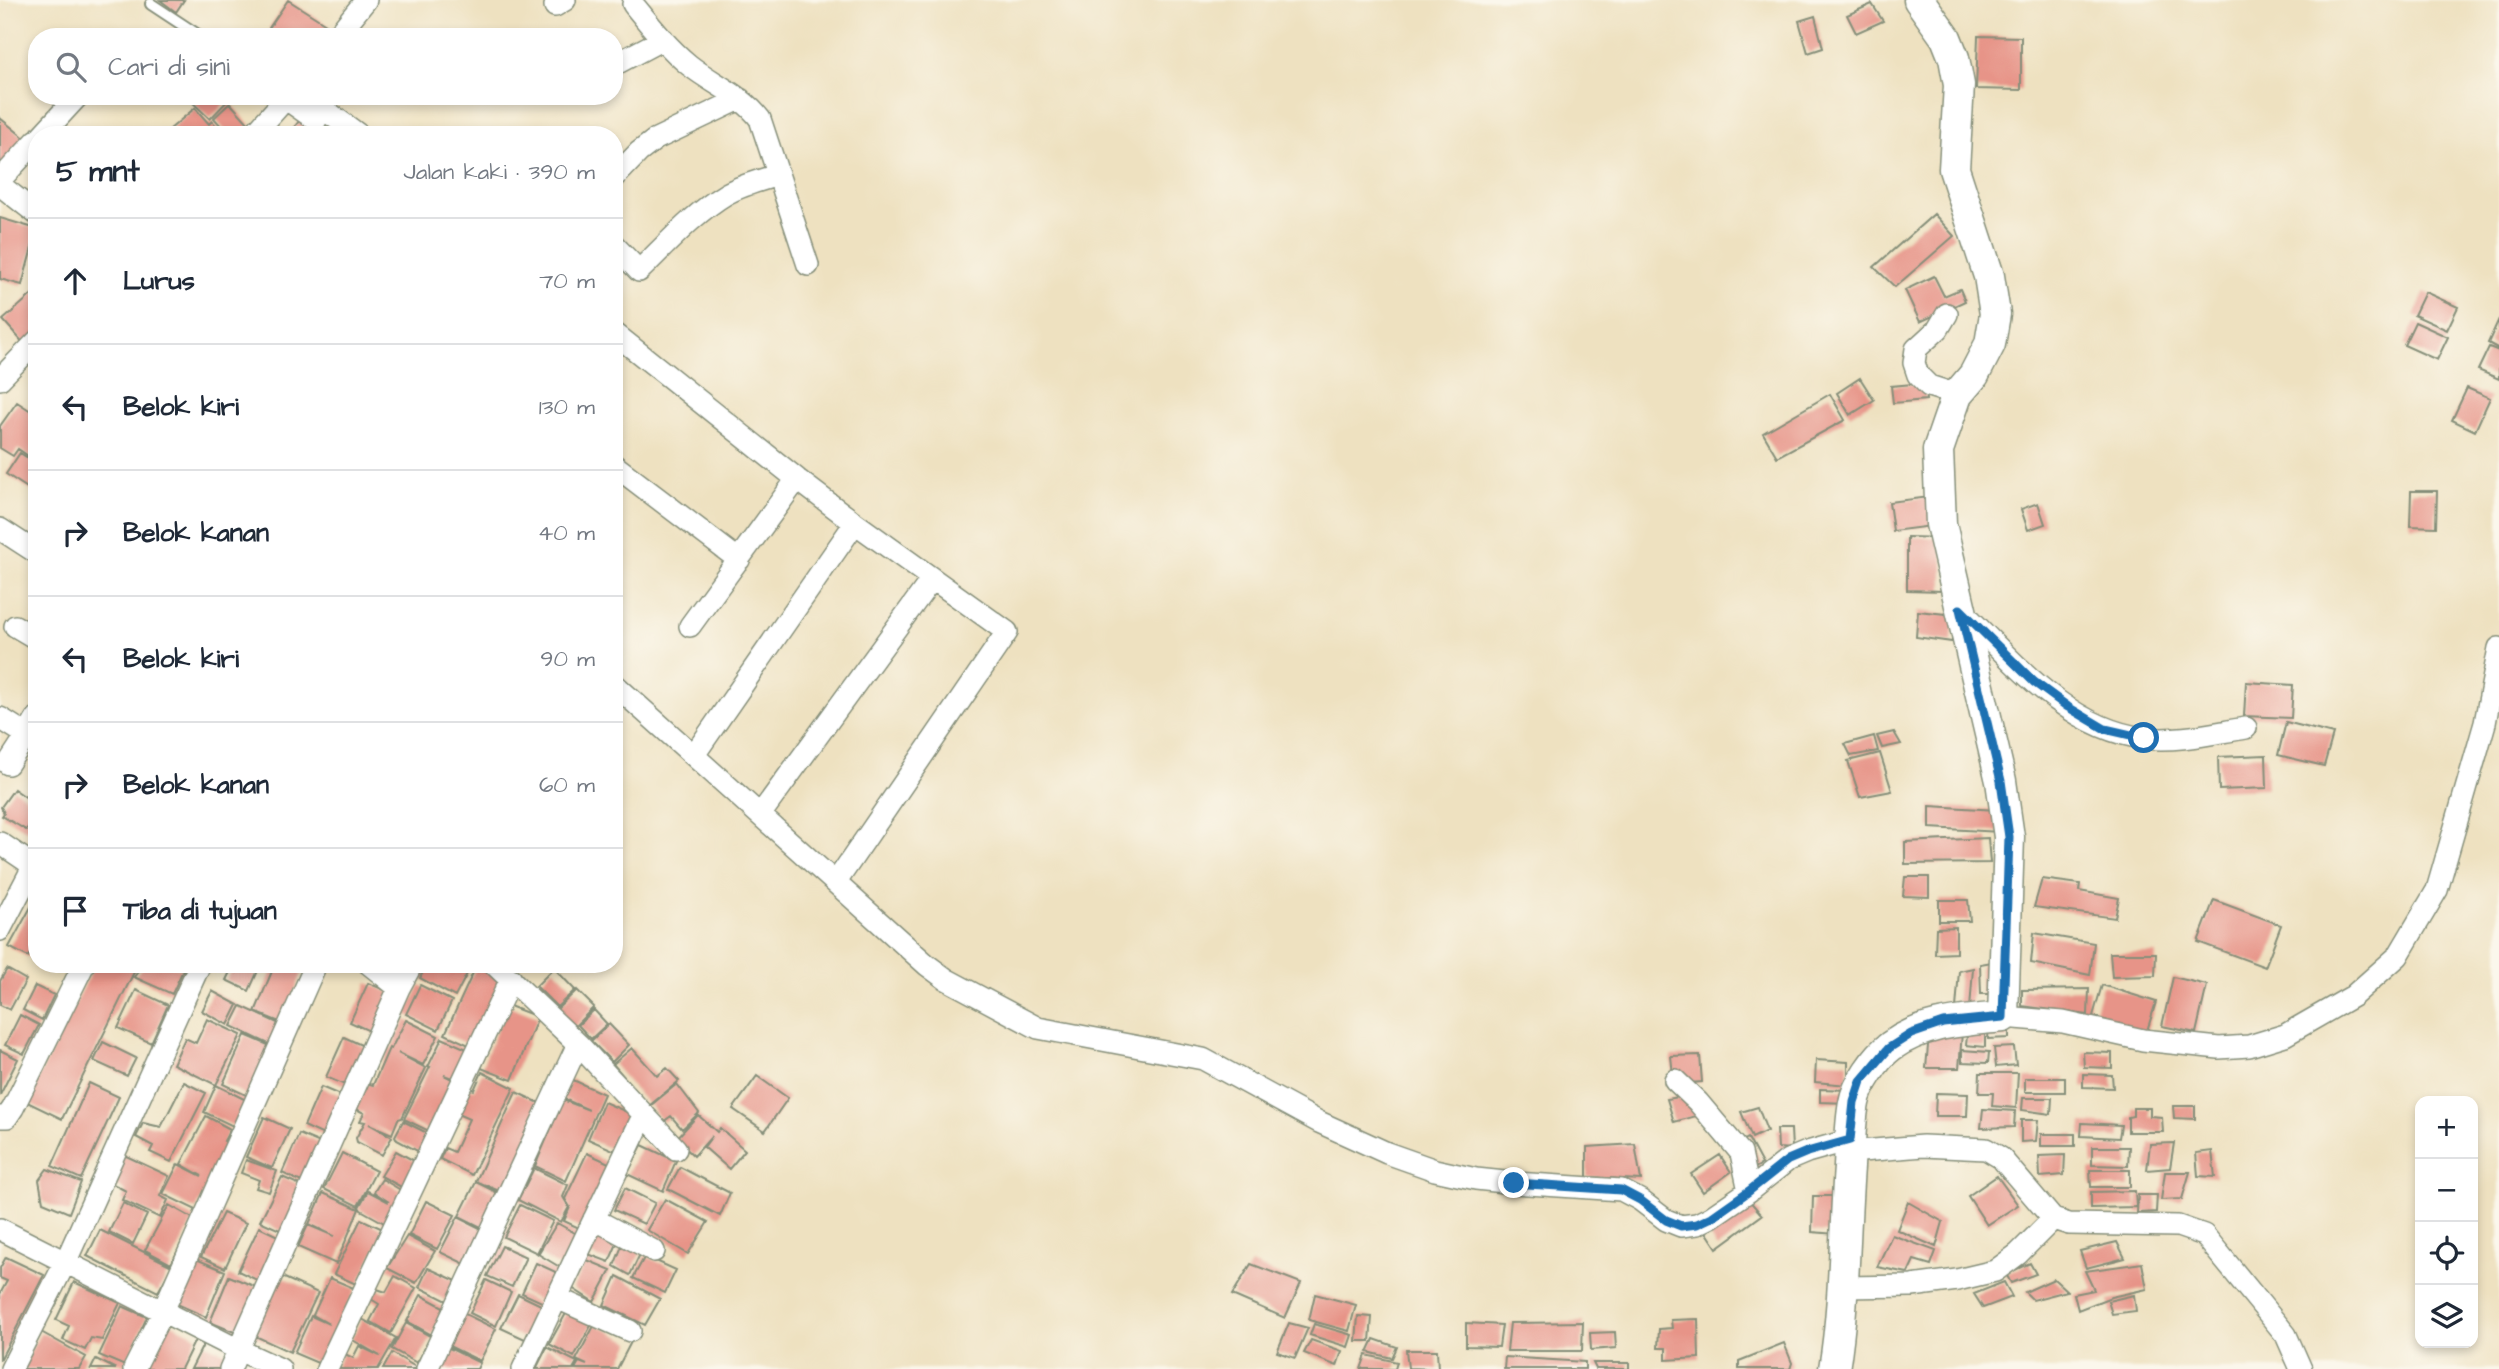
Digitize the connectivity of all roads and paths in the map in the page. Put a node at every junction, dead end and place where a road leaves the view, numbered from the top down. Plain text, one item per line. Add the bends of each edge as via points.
1 (366, 0) edge
2 (1919, 0) edge
3 (634, 1) edge
4 (151, 4) dead end
5 (187, 28) edge
6 (343, 28) edge
7 (663, 39) junction
8 (623, 60) edge
9 (740, 99) junction
10 (70, 105) edge
11 (285, 105) edge
12 (302, 105) edge
13 (307, 105) edge
14 (50, 126) edge
15 (262, 126) edge
16 (325, 126) edge
17 (343, 126) edge
18 (28, 150) edge
19 (623, 169) edge
20 (778, 175) junction
21 (0, 182) edge
22 (28, 206) edge
23 (623, 254) edge
24 (807, 265) dead end
25 (1947, 314) dead end
26 (623, 340) edge
27 (28, 350) edge
28 (0, 379) edge
29 (1958, 395) junction
30 (623, 473) edge
31 (797, 479) junction
32 (855, 523) junction
33 (0, 529) edge
34 (28, 547) edge
35 (739, 560) junction
36 (932, 579) junction
37 (1960, 609) junction
38 (15, 626) dead end
39 (690, 626) dead end
40 (28, 634) edge
41 (2499, 648) edge
42 (623, 692) edge
43 (0, 718) edge
44 (28, 725) edge
45 (2246, 728) dead end
46 (28, 732) edge
47 (694, 755) junction
48 (8, 764) dead end
49 (760, 815) junction
50 (0, 843) edge
51 (28, 861) edge
52 (28, 879) edge
53 (836, 882) junction
54 (0, 930) edge
55 (80, 973) edge
56 (192, 973) edge
57 (312, 973) edge
58 (380, 973) edge
59 (407, 973) edge
60 (504, 973) edge
61 (511, 979) junction
62 (399, 988) junction
63 (2003, 1017) junction
64 (578, 1044) junction
65 (1675, 1080) dead end
66 (644, 1114) junction
67 (0, 1117) edge
68 (1850, 1146) junction
69 (676, 1149) dead end
70 (1749, 1191) junction
71 (594, 1219) junction
72 (2053, 1219) junction
73 (0, 1229) edge
74 (654, 1251) dead end
75 (65, 1263) junction
76 (1842, 1287) junction
77 (557, 1298) junction
78 (163, 1311) junction
79 (630, 1331) dead end
80 (234, 1360) edge
81 (11, 1369) edge
82 (134, 1369) edge
83 (280, 1369) edge
84 (327, 1369) edge
85 (428, 1369) edge
86 (523, 1369) edge
87 (1834, 1369) edge
88 (2301, 1369) edge

1 - 6 street
2 - 29 street via 1954,58 1959,85 1954,169 1989,276 1995,314 1990,344
3 - 7 street
4 - 5 lane
7 - 8 street
7 - 9 street via 687,63
9 - 19 street via 656,139
9 - 20 street via 760,119
10 - 14 street
11 - 15 street
12 - 16 street
13 - 17 street
18 - 21 street
20 - 23 street via 728,193 710,205 639,271
20 - 24 street
21 - 22 street
25 - 29 street via 1916,349 1914,363 1928,386
26 - 31 street
27 - 28 street
29 - 37 street via 1938,450 1941,524
30 - 35 street
31 - 32 street
31 - 35 street
32 - 36 street
32 - 47 street
33 - 34 street
35 - 39 street
36 - 49 street
36 - 53 street via 1007,632
37 - 45 street via 2034,682 2105,729 2144,738 2185,738
37 - 63 street via 2001,781 2009,837
38 - 40 street
41 - 63 street via 2485,723 2437,890 2398,956 2353,996 2285,1035 2249,1046 2219,1048
42 - 47 street
43 - 44 street
46 - 48 street
47 - 49 street
49 - 53 street
50 - 51 street
52 - 54 street
53 - 70 street via 946,979 1038,1027 1203,1059 1319,1122 1435,1170 1489,1180 1621,1190 1681,1226 1712,1217
55 - 67 street via 13,1108 7,1117
56 - 75 street
57 - 78 street
58 - 62 street
59 - 62 street
60 - 61 street
61 - 64 street
61 - 84 street
62 - 80 street
63 - 68 street via 1943,1023 1889,1048 1861,1081
64 - 66 street
64 - 85 street
65 - 70 street via 1741,1153
66 - 69 street
66 - 71 street
68 - 70 street via 1807,1152 1788,1160
68 - 72 street via 1986,1149 2001,1158
68 - 76 street
71 - 74 street
71 - 77 street
72 - 76 street via 1995,1271 1912,1286
72 - 88 street via 2069,1224 2178,1226 2204,1235 2286,1335
73 - 75 street
75 - 78 street
75 - 81 street
76 - 87 street
77 - 79 street
77 - 86 street
78 - 80 street
78 - 82 street
80 - 83 street

